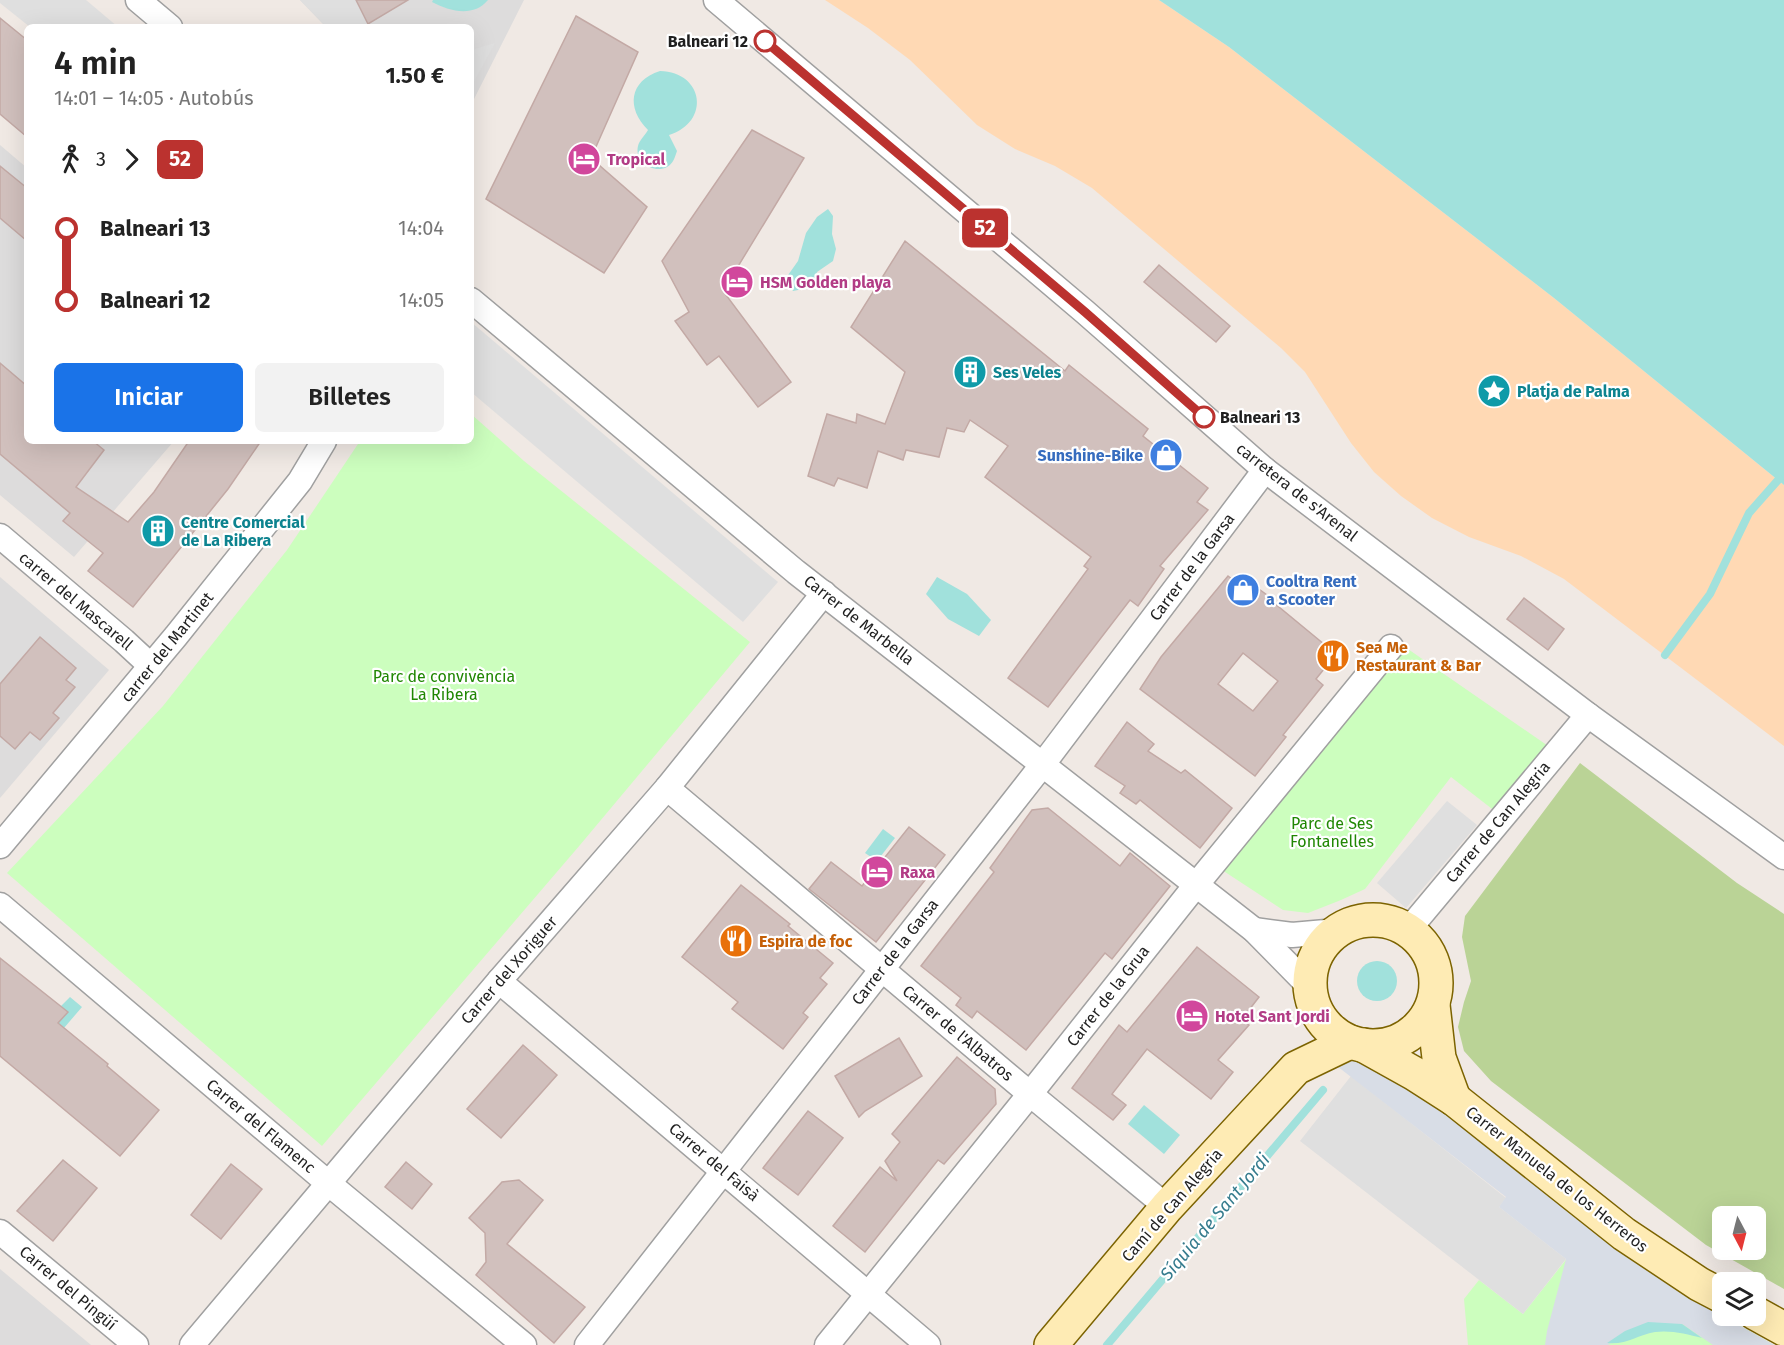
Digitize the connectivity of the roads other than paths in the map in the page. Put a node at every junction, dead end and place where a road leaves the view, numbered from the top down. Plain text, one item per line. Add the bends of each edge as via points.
1 (138, 0) edge
2 (716, 0) edge
3 (166, 24) edge
4 (474, 302) edge
5 (322, 444) edge
6 (1265, 470) junction
7 (0, 536) edge
8 (824, 593) junction
9 (1391, 647) dead end
10 (152, 666) junction
11 (1588, 715) junction
12 (1042, 764) junction
13 (667, 788) junction
14 (0, 846) edge
15 (1784, 857) edge
16 (1196, 885) junction
17 (0, 905) edge
18 (1409, 929) junction
19 (1254, 930) junction
20 (1337, 931) junction
21 (882, 969) junction
22 (499, 981) junction
23 (1311, 992) junction
24 (1433, 1005) junction
25 (1357, 1044) junction
26 (1296, 1068) junction
27 (1030, 1094) junction
28 (1454, 1099) junction
29 (723, 1170) junction
30 (328, 1183) junction
31 (1167, 1207) junction
32 (0, 1232) edge
33 (1712, 1291) edge
34 (869, 1294) junction
35 (1766, 1319) edge
36 (1784, 1329) edge
37 (136, 1345) edge
38 (192, 1345) edge
39 (524, 1345) edge
40 (587, 1345) edge
41 (827, 1345) edge
42 (928, 1345) edge
43 (1051, 1345) edge

1 - 3 street
2 - 6 street, carretera de s'Arenal
4 - 8 street, Carrer de Marbella
5 - 10 street, carrer del Martinet via 300,481
6 - 11 street, carretera de s'Arenal
6 - 12 street, Carrer de la Garsa
7 - 10 street, carrer del Mascarell
8 - 12 street, Carrer de Marbella
8 - 13 street, Carrer del Xoriguer
9 - 16 street, Carrer de la Grua
10 - 14 street, carrer del Martinet
11 - 15 street, carretera de s'Arenal
11 - 18 street, Carrer de Can Alegria
12 - 16 street, Carrer de Marbella
12 - 21 street, Carrer de la Garsa
13 - 21 street, Carrer de l'Albatros
13 - 22 street, Carrer del Xoriguer
16 - 19 street, Carrer de Marbella
16 - 27 street, Carrer de la Grua
17 - 30 street, Carrer del Flamenc
18 - 20 street via 1384,921 1356,922
18 - 24 street via 1432,960 1436,973
19 - 20 street via 1292,935
19 - 23 street, Carrer de Marbella
20 - 23 street via 1318,952 1310,972
21 - 27 street, Carrer de l'Albatros
21 - 29 street, Carrer de la Garsa
22 - 29 street, Carrer del Faisà
22 - 30 street, Carrer del Xoriguer
23 - 25 street via 1325,1024
23 - 26 street via 1308,1036
24 - 25 street via 1414,1031 1388,1044
24 - 28 street via 1439,1058
25 - 26 street
25 - 28 street, Carrer Manuela de los Herreros
26 - 31 street, Camí de Can Alegria
27 - 31 street, Carrer de l'Albatros
27 - 34 street, Carrer de la Grua
28 - 33 street, Carrer Manuela de los Herreros via 1624,1234
29 - 34 street, Carrer del Faisà
29 - 40 street, Carrer de la Garsa
30 - 38 street, Carrer del Xoriguer
30 - 39 street, Carrer del Flamenc
31 - 43 street, Camí de Can Alegria
32 - 37 street, Carrer del Pingüí
34 - 41 street, Carrer de la Grua
34 - 42 street, Carrer del Faisà
35 - 36 street

